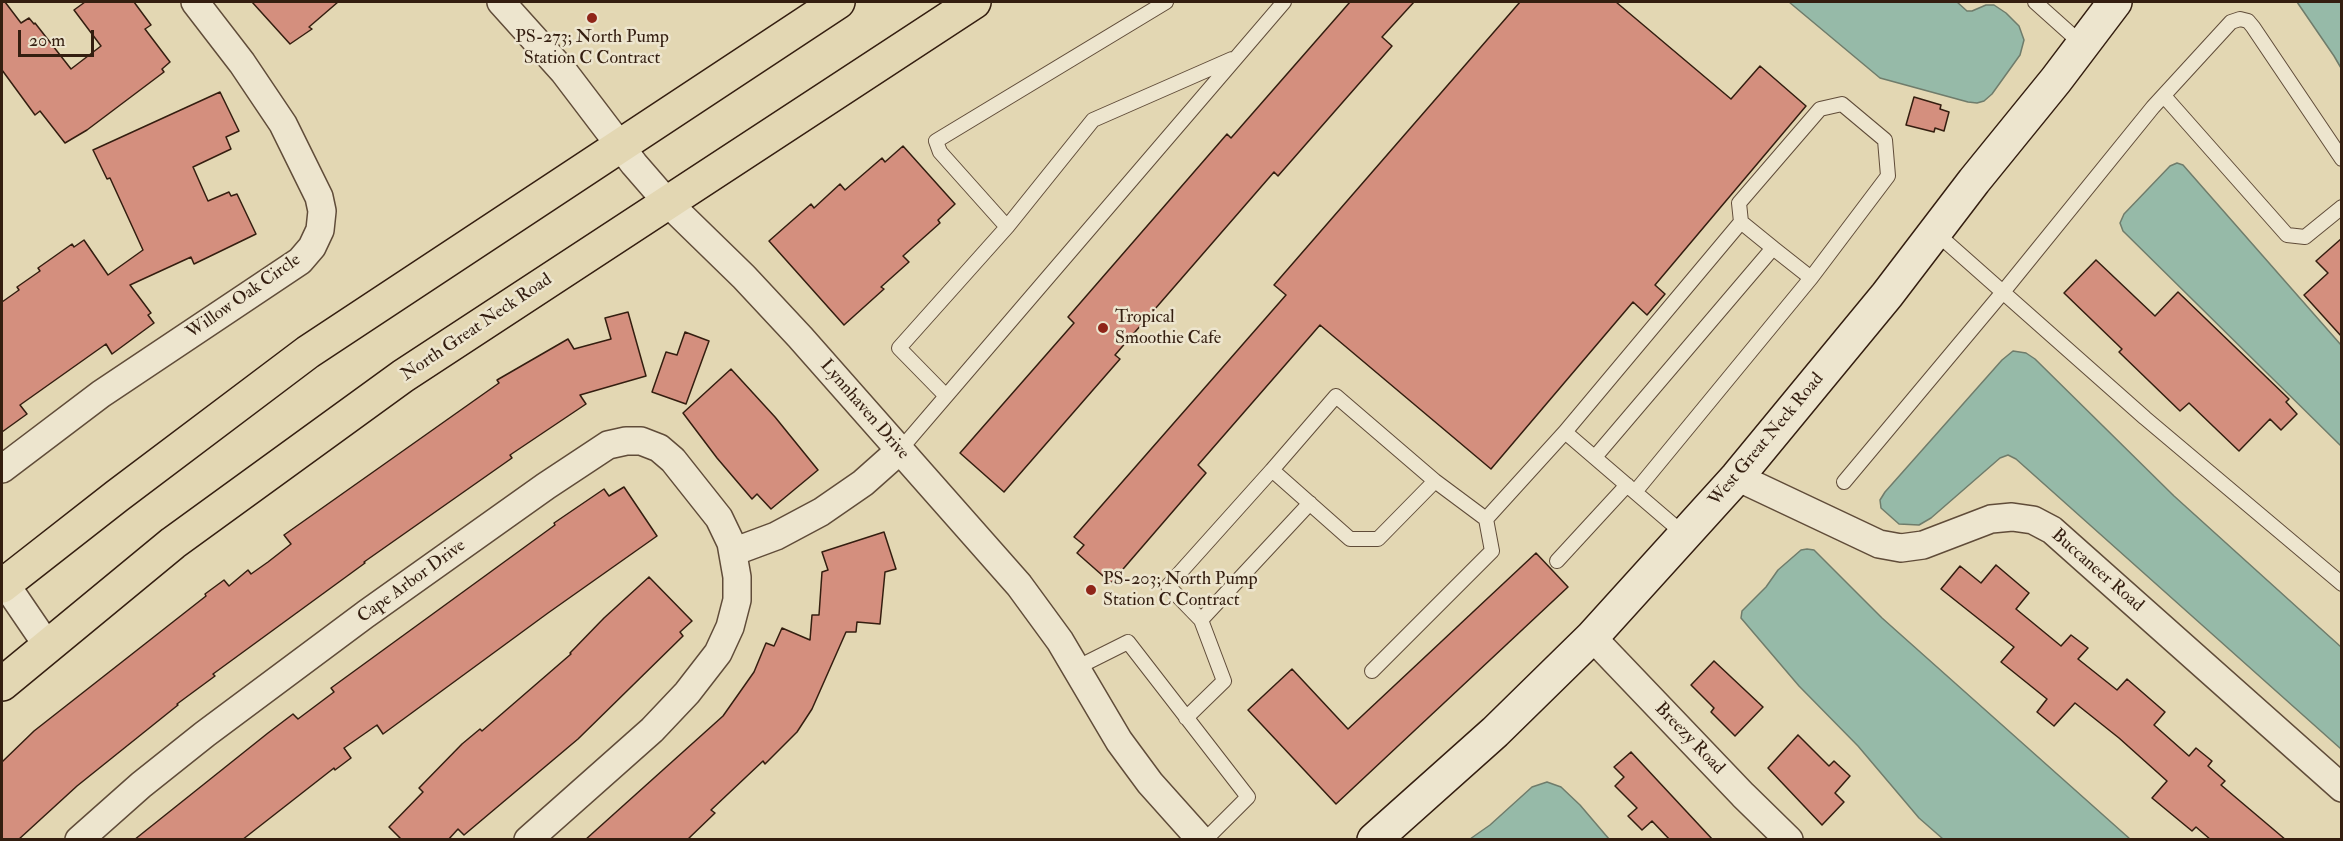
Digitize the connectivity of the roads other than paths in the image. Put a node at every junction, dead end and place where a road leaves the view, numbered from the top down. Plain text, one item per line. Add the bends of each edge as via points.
1 (195, 2) edge
2 (501, 2) edge
3 (838, 2) edge
4 (974, 2) edge
5 (1166, 2) edge
6 (1284, 2) edge
7 (2035, 2) edge
8 (2115, 2) edge
9 (2083, 45) junction
10 (1236, 58) junction
11 (2164, 96) junction
12 (620, 144) junction
13 (2342, 159) edge
14 (667, 202) junction
15 (2342, 207) edge
16 (1741, 222) junction
17 (1006, 226) junction
18 (1935, 232) junction
19 (1773, 248) junction
20 (1811, 278) junction
21 (2003, 292) junction
22 (946, 396) junction
23 (1565, 432) junction
24 (899, 451) junction
25 (1595, 457) junction
26 (2, 470) edge
27 (1272, 470) junction
28 (1737, 477) junction
29 (1435, 481) junction
30 (1844, 482) dead end
31 (1631, 489) junction
32 (1310, 503) junction
33 (1486, 519) junction
34 (1685, 535) junction
35 (733, 552) junction
36 (1557, 561) dead end
37 (3, 583) edge
38 (2342, 584) edge
39 (1200, 620) junction
40 (1592, 637) junction
41 (47, 645) junction
42 (1076, 668) junction
43 (1372, 671) dead end
44 (2, 684) edge
45 (1186, 718) junction
46 (2342, 788) edge
47 (79, 840) edge
48 (528, 840) edge
49 (1203, 840) edge
50 (1374, 840) edge
51 (1788, 840) edge

1 - 26 street, Willow Oak Circle via 283,124 319,197 320,230 300,261 101,394
2 - 12 street, Lynnhaven Drive via 564,72
3 - 12 main road
4 - 14 main road, North Great Neck Road
5 - 17 lane via 936,141 940,152
6 - 10 lane
7 - 9 lane
8 - 9 street, West Great Neck Road
9 - 18 street, West Great Neck Road
10 - 17 lane via 1093,120
10 - 22 lane
11 - 13 lane via 2231,22 2248,21
11 - 15 lane via 2287,235 2305,237
11 - 21 lane
12 - 14 street, Lynnhaven Drive
12 - 37 main road via 308,352
14 - 24 street, Lynnhaven Drive via 744,277
14 - 41 main road, North Great Neck Road via 404,376 271,470
16 - 19 lane
16 - 20 lane via 1738,203 1820,109 1842,104 1885,140 1888,176
16 - 23 lane
17 - 22 lane via 899,348
18 - 21 lane
18 - 28 street, West Great Neck Road
19 - 20 lane
19 - 25 lane
20 - 31 lane
21 - 30 lane
21 - 38 lane
22 - 24 lane
23 - 25 lane
23 - 33 lane
24 - 35 street via 863,483 821,512 776,536
24 - 42 street, Lynnhaven Drive via 1019,585
25 - 31 lane
27 - 29 lane via 1336,396
27 - 32 lane
27 - 39 lane via 1167,586
28 - 34 street, West Great Neck Road
28 - 46 street, Buccaneer Road via 1879,544 1901,548 1923,546 1990,519 2033,520 2052,530
29 - 32 lane via 1378,539 1350,539
29 - 33 lane
31 - 34 lane
31 - 36 lane
32 - 39 lane
33 - 43 lane via 1492,551
34 - 40 street, West Great Neck Road
35 - 47 street, Cape Arbor Drive via 719,518 659,448 641,441 608,445 366,614 205,734
35 - 48 street, Cape Arbor Drive via 737,600 718,653 652,730
37 - 41 street
39 - 45 lane via 1224,681
40 - 50 street, West Great Neck Road via 1495,732
40 - 51 street, Breezy Road
41 - 44 main road, North Great Neck Road
42 - 45 lane via 1128,642
42 - 49 street, Lynnhaven Drive via 1119,741 1150,783
45 - 49 lane via 1248,797

